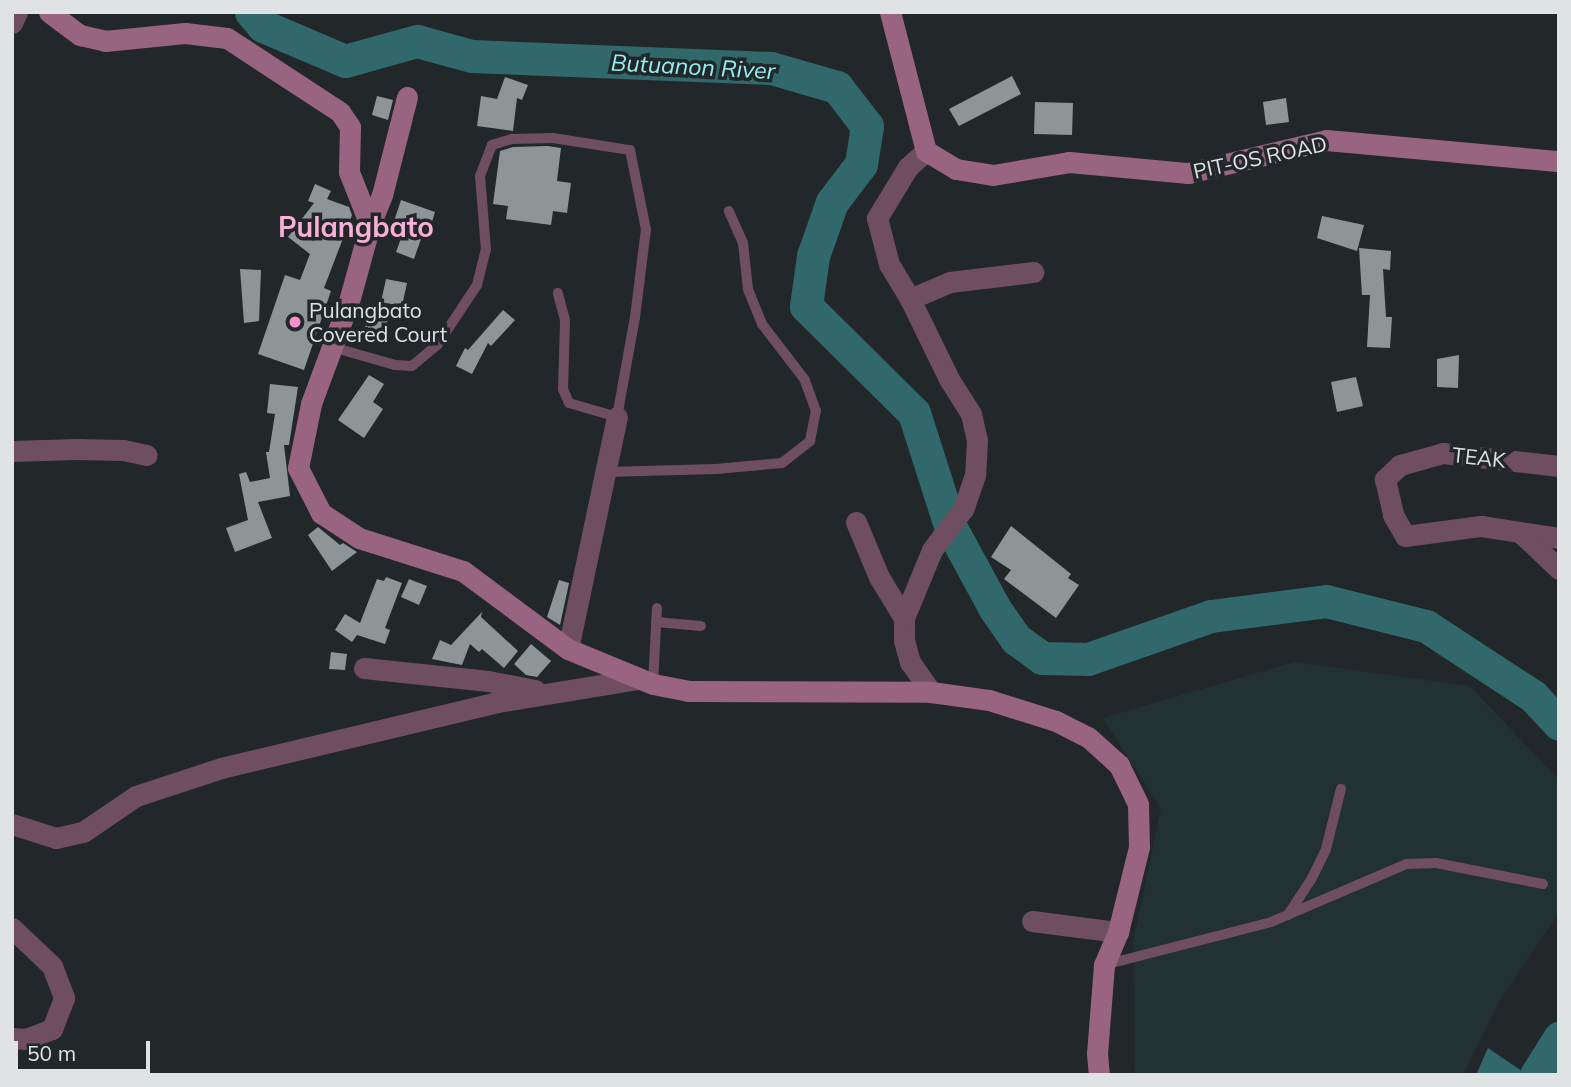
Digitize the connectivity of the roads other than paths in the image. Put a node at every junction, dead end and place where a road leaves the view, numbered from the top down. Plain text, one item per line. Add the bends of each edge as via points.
1 (17, 12) edge
2 (49, 12) edge
3 (890, 12) edge
4 (12, 23) edge
5 (407, 97) dead end
6 (926, 151) junction
7 (1559, 161) edge
8 (729, 211) dead end
9 (370, 225) junction
10 (1033, 272) dead end
11 (558, 293) dead end
12 (910, 299) junction
13 (332, 347) junction
14 (617, 418) junction
15 (12, 451) edge
16 (146, 455) dead end
17 (1559, 466) edge
18 (606, 472) junction
19 (856, 522) dead end
20 (1522, 534) junction
21 (1559, 538) edge
22 (1559, 569) edge
23 (657, 608) dead end
24 (904, 618) junction
25 (656, 622) junction
26 (701, 626) dead end
27 (568, 649) junction
28 (364, 668) dead end
29 (646, 681) junction
30 (931, 692) junction
31 (547, 694) junction
32 (1341, 789) dead end
33 (12, 824) edge
34 (1543, 884) dead end
35 (1288, 915) junction
36 (1032, 921) dead end
37 (12, 928) edge
38 (1118, 932) junction
39 (1104, 965) junction
40 (12, 1038) edge
41 (1099, 1075) edge

1 - 4 street
2 - 9 street via 80,35 105,41 185,33 227,37 340,112 350,127 349,172
3 - 6 street
5 - 9 street
6 - 7 street, PIT-OS ROAD via 956,169 993,175 1069,162 1188,173 1325,140
6 - 12 street via 908,167 877,218 889,264
8 - 18 lane via 743,243 748,289 762,324 805,380 816,411 810,441 782,463
9 - 13 street
10 - 12 street via 950,282
11 - 14 lane via 565,331 563,389 569,403
12 - 24 street via 971,414 977,440 975,475 963,509 932,550
13 - 14 lane via 412,366 438,344 477,285 486,250 480,176 492,145 512,139 552,138 630,150 646,229
13 - 27 street via 311,404 299,468 321,513 359,538 463,571
14 - 18 street
15 - 16 street via 123,450
17 - 20 street, TEAK via 1443,453 1400,465 1385,479 1393,516 1405,536 1480,526
18 - 27 street
19 - 24 street via 879,577
20 - 21 street
20 - 22 street
23 - 25 lane
24 - 30 street via 910,662
25 - 26 lane
25 - 29 lane
27 - 29 street
28 - 31 street via 488,681
29 - 30 street via 688,691
29 - 31 street
30 - 38 street via 989,700 1056,720 1088,737 1119,765 1138,804 1139,847
31 - 33 street via 221,768 136,796 83,832 56,838
32 - 35 lane via 1326,849
34 - 35 lane via 1436,863 1406,864
35 - 39 lane
36 - 38 street
37 - 40 street via 52,966 64,998 51,1029 26,1039
38 - 39 street
39 - 41 street

